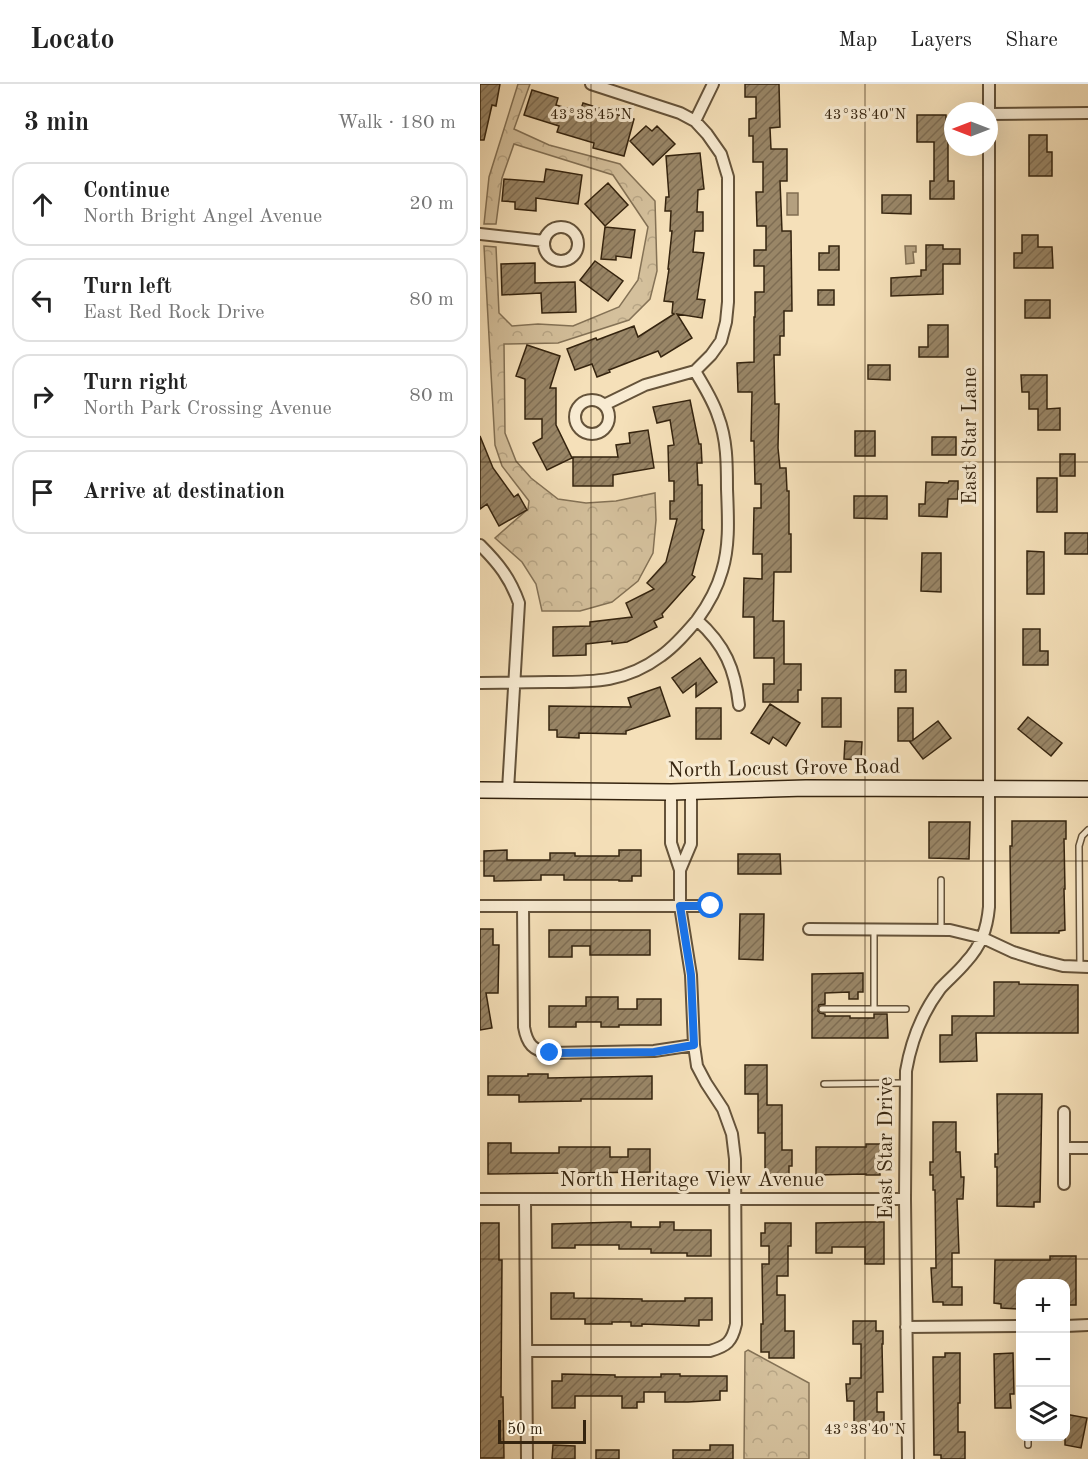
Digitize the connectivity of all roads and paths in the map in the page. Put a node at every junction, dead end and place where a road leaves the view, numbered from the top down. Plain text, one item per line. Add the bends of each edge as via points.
1 (591, 84) edge
2 (713, 84) edge
3 (989, 84) edge
4 (989, 102) edge
5 (1088, 113) edge
6 (998, 114) edge
7 (695, 121) junction
8 (989, 156) edge
9 (480, 234) edge
10 (544, 241) dead end
11 (695, 371) junction
12 (604, 405) dead end
13 (480, 545) edge
14 (698, 620) junction
15 (514, 682) junction
16 (480, 683) edge
17 (739, 705) dead end
18 (990, 789) junction
19 (1088, 789) edge
20 (480, 790) edge
21 (508, 790) junction
22 (670, 792) junction
23 (691, 792) junction
24 (1088, 830) edge
25 (680, 870) junction
26 (941, 880) dead end
27 (480, 906) edge
28 (523, 906) junction
29 (680, 906) junction
30 (711, 906) dead end
31 (809, 929) dead end
32 (874, 929) junction
33 (940, 930) junction
34 (983, 938) junction
35 (1084, 967) edge
36 (874, 1009) junction
37 (906, 1009) dead end
38 (822, 1010) dead end
39 (694, 1045) junction
40 (905, 1083) junction
41 (824, 1084) dead end
42 (1064, 1112) dead end
43 (1065, 1148) junction
44 (1088, 1148) edge
45 (1064, 1184) dead end
46 (480, 1199) edge
47 (525, 1199) junction
48 (736, 1200) junction
49 (905, 1200) junction
50 (1088, 1325) edge
51 (1016, 1326) edge
52 (1070, 1326) edge
53 (906, 1327) junction
54 (527, 1351) junction
55 (527, 1459) edge
56 (908, 1459) edge

1 - 7 street
2 - 7 street
3 - 4 street, East Star Lane
5 - 6 street
7 - 11 street via 721,154 728,177 726,322 721,341
8 - 18 street, East Star Lane
9 - 10 street
11 - 12 street via 645,385
11 - 14 street via 723,433 728,509 722,571
13 - 15 street via 503,570 519,603
14 - 15 street via 659,658 624,675 604,681
14 - 17 street via 723,650 737,686
15 - 16 street
15 - 21 street
18 - 19 main road, North Locust Grove Road
18 - 23 main road, North Locust Grove Road
18 - 34 street, East Star Drive via 989,907
20 - 21 main road, North Locust Grove Road
21 - 22 main road, North Locust Grove Road
22 - 23 main road, North Locust Grove Road
22 - 25 street via 671,843
23 - 25 street via 691,844
24 - 35 lane via 1079,846
25 - 29 street
26 - 33 lane
27 - 28 street
28 - 29 street
28 - 39 street via 524,1028 534,1048 550,1053 654,1052
29 - 30 street
29 - 39 street via 691,975
31 - 32 street
32 - 33 street
32 - 36 lane
33 - 34 street
34 - 35 street via 1039,960
34 - 40 street, East Star Drive via 925,1011 908,1056
36 - 37 lane
36 - 38 lane
39 - 48 street via 698,1066 723,1109 732,1134
40 - 41 lane
40 - 49 street, East Star Drive
42 - 43 street
43 - 44 street
43 - 45 street
46 - 47 street, North Heritage View Avenue
47 - 48 street, North Heritage View Avenue
47 - 54 street
48 - 49 street, North Heritage View Avenue
48 - 54 street via 736,1324 730,1342 710,1351
49 - 53 street, East Star Drive
50 - 52 street
51 - 53 street
53 - 56 street, East Star Drive
54 - 55 street

